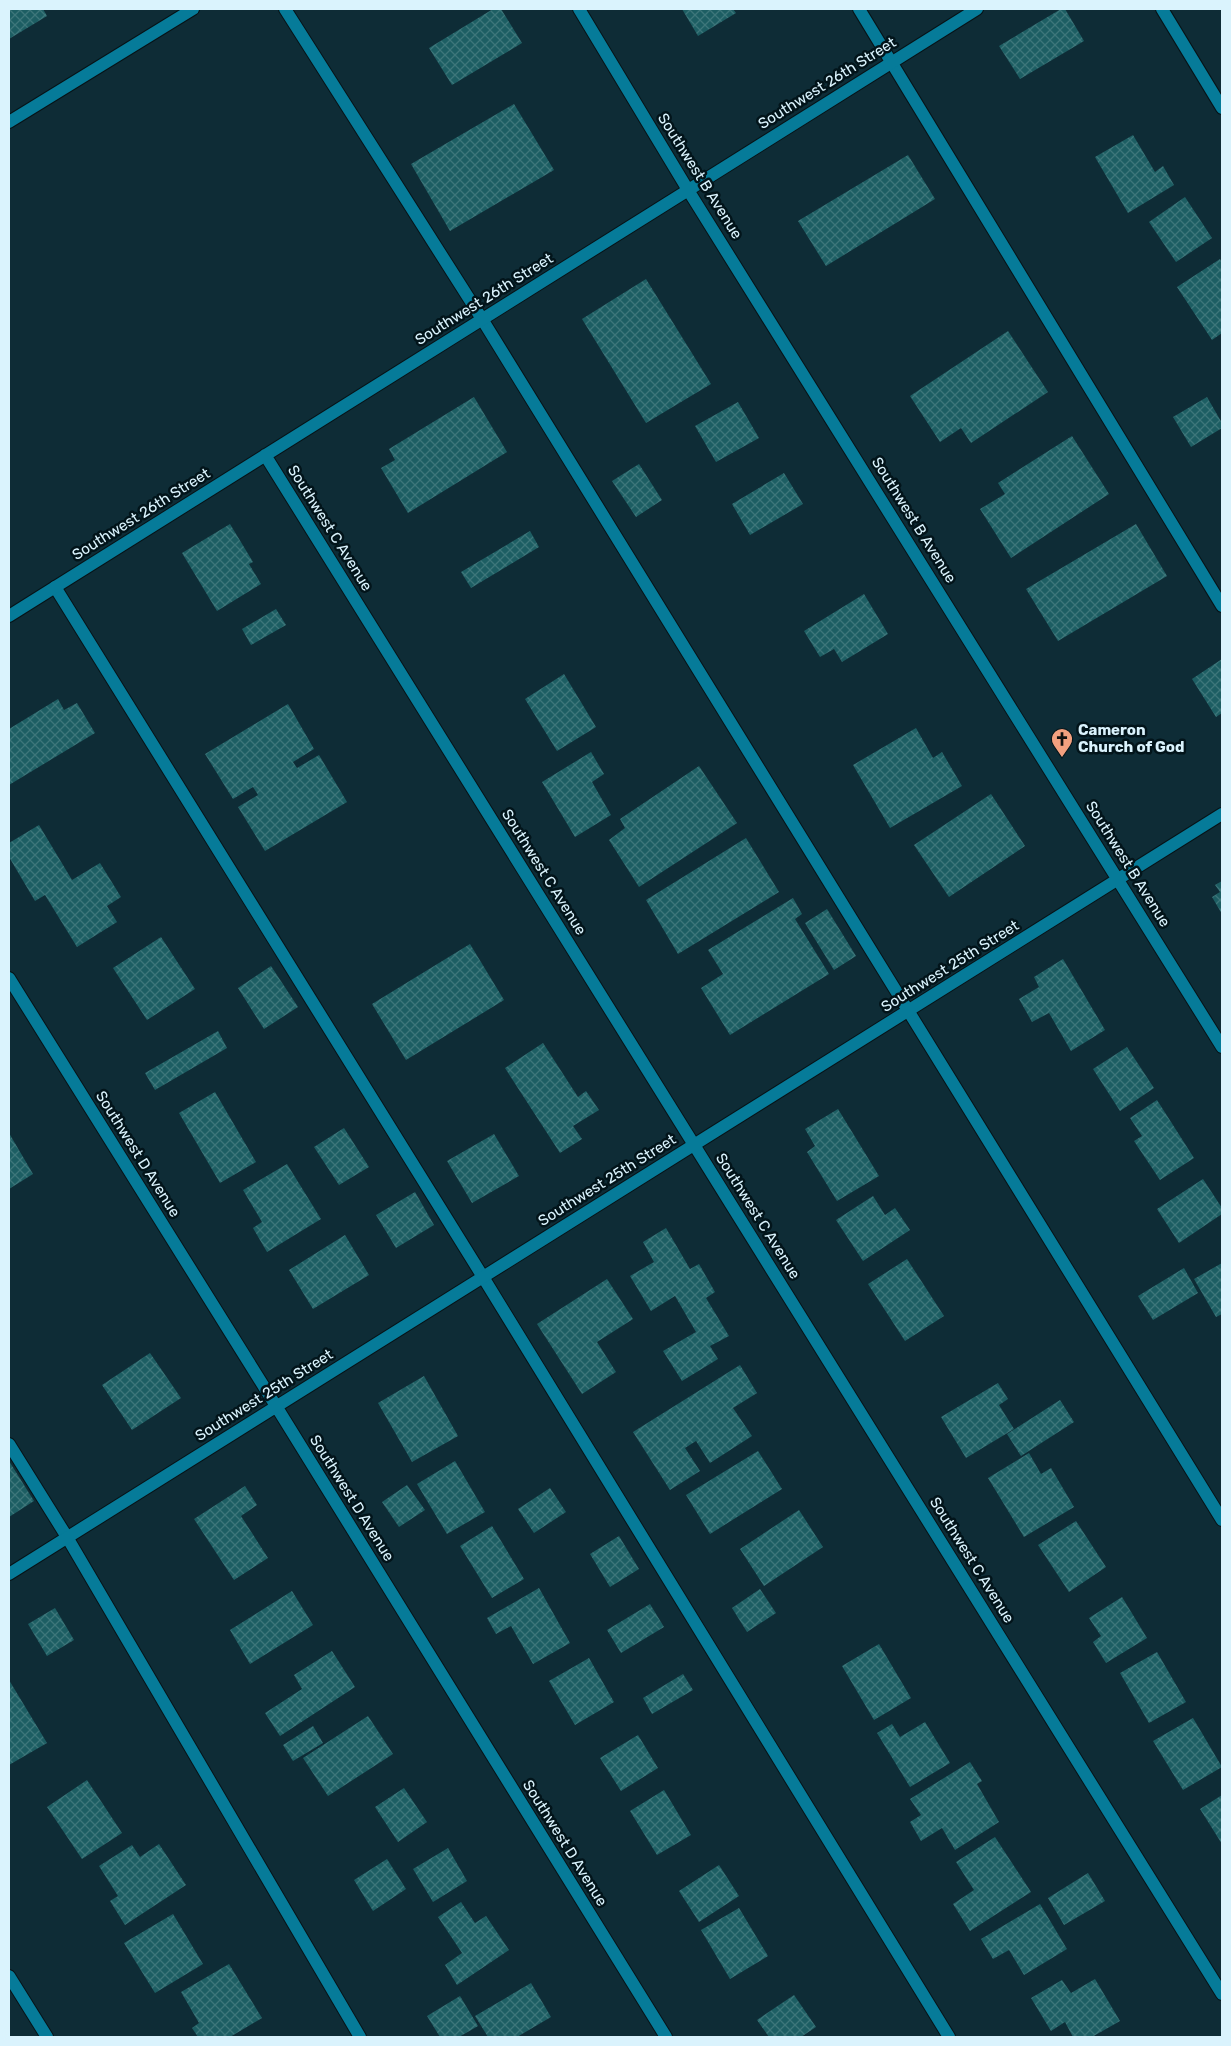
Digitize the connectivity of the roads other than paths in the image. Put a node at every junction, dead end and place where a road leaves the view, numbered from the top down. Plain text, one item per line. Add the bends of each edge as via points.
1 (192, 9) edge
2 (286, 9) edge
3 (579, 9) edge
4 (859, 9) edge
5 (977, 9) edge
6 (1162, 9) edge
7 (891, 62) junction
8 (1222, 108) edge
9 (9, 122) edge
10 (688, 190) junction
11 (482, 319) junction
12 (265, 455) junction
13 (54, 587) junction
14 (1222, 606) edge
15 (9, 616) edge
16 (1222, 814) edge
17 (1119, 879) junction
18 (9, 978) edge
19 (908, 1011) junction
20 (1222, 1047) edge
21 (695, 1144) junction
22 (483, 1277) junction
23 (276, 1406) junction
24 (9, 1444) edge
25 (1222, 1520) edge
26 (67, 1538) junction
27 (9, 1574) edge
28 (9, 1976) edge
29 (1222, 1994) edge
30 (47, 2037) edge
31 (360, 2037) edge
32 (666, 2037) edge
33 (950, 2037) edge

1 - 9 street
2 - 11 street
3 - 10 street, Southwest B Avenue
4 - 7 street
5 - 7 street, Southwest 26th Street
6 - 8 street
7 - 10 street, Southwest 26th Street
7 - 14 street
10 - 11 street, Southwest 26th Street
10 - 17 street, Southwest B Avenue
11 - 12 street, Southwest 26th Street
11 - 19 street
12 - 13 street, Southwest 26th Street
12 - 21 street, Southwest C Avenue
13 - 15 street, Southwest 26th Street
13 - 22 street
16 - 17 street, Southwest 25th Street
17 - 19 street, Southwest 25th Street
17 - 20 street, Southwest B Avenue
18 - 23 street, Southwest D Avenue
19 - 21 street, Southwest 25th Street
19 - 25 street
21 - 22 street, Southwest 25th Street
21 - 29 street, Southwest C Avenue
22 - 23 street, Southwest 25th Street
22 - 33 street
23 - 26 street, Southwest 25th Street
23 - 32 street, Southwest D Avenue
24 - 26 street
26 - 27 street, Southwest 25th Street
26 - 31 street
28 - 30 street

